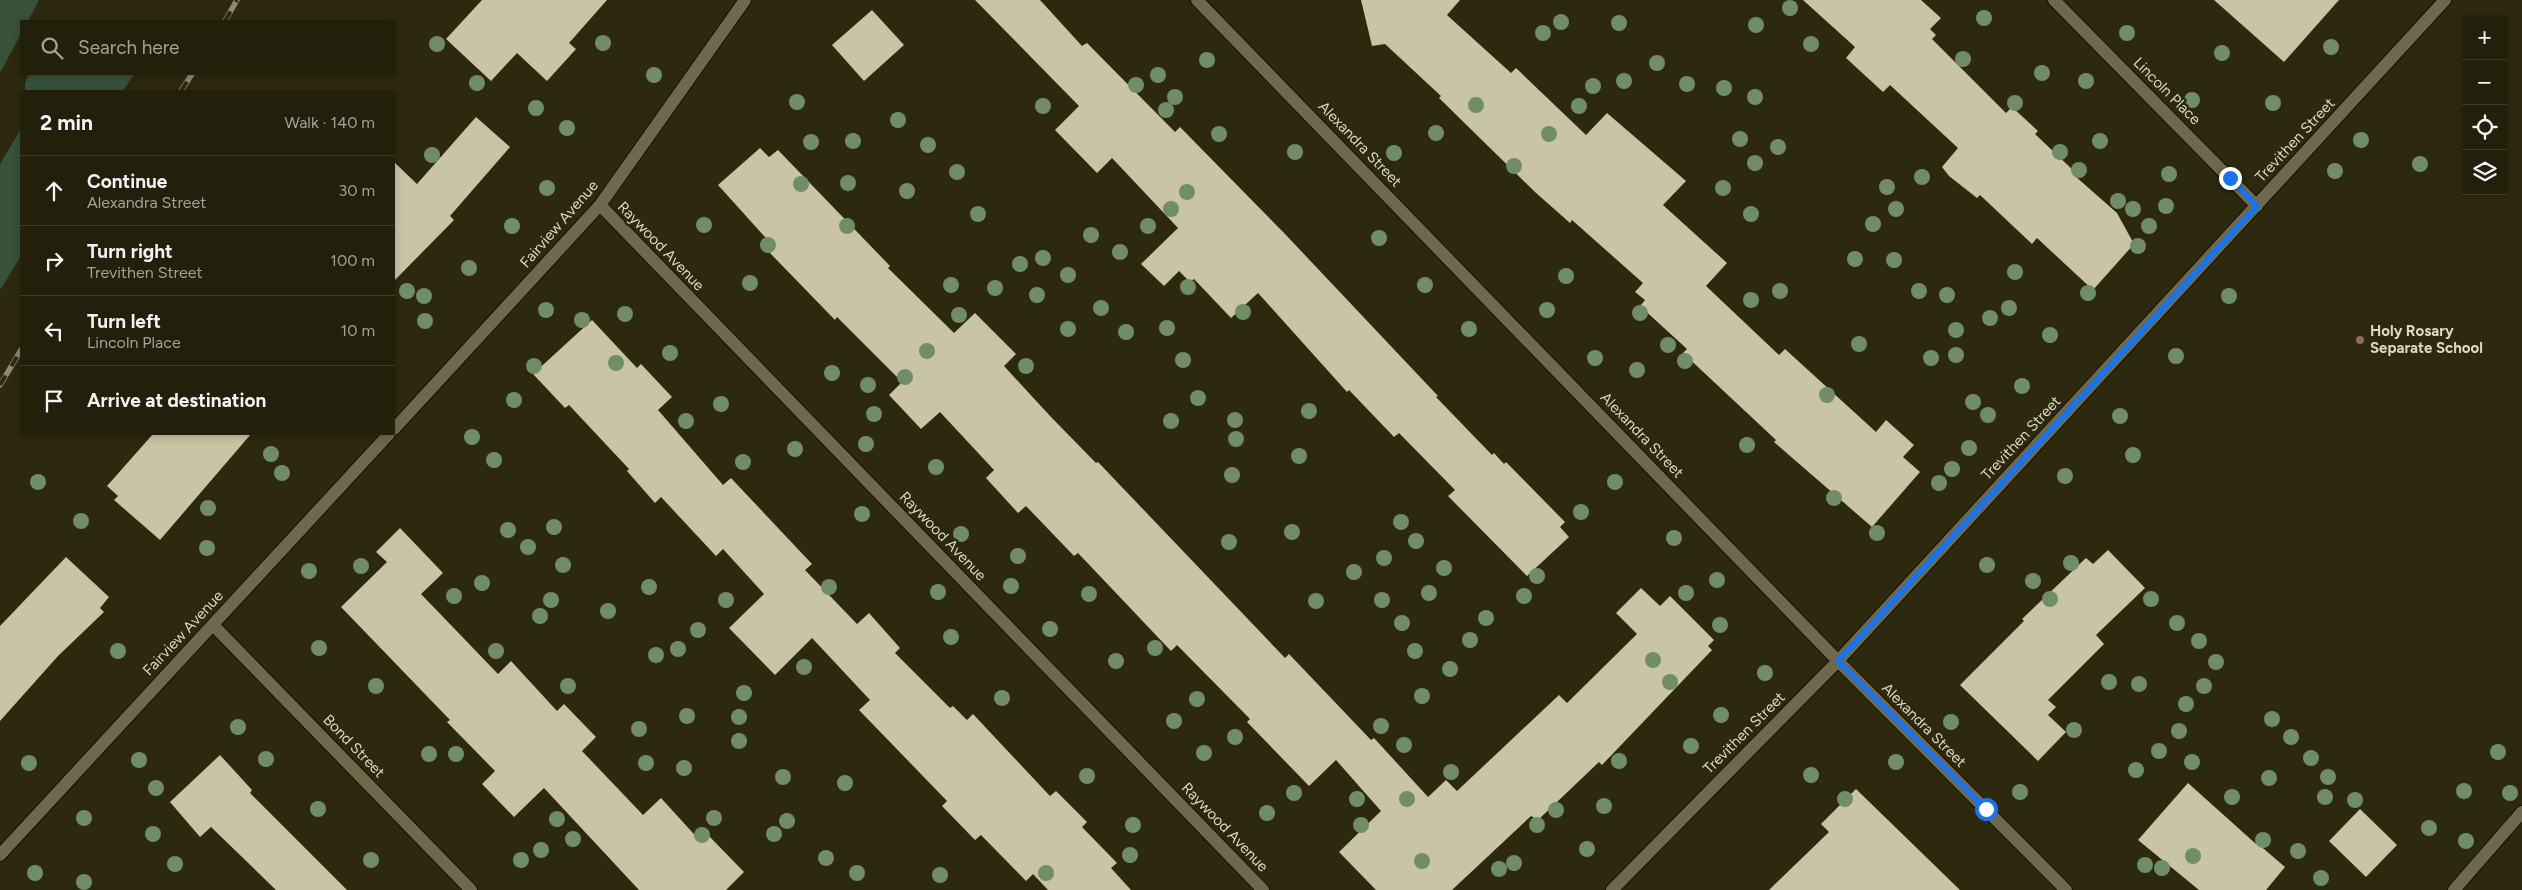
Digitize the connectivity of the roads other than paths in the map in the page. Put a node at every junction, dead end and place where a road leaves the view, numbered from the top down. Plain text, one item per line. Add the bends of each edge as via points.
1 (745, 0) edge
2 (1197, 0) edge
3 (2054, 0) edge
4 (2445, 0) edge
5 (600, 205) junction
6 (2257, 206) junction
7 (395, 428) edge
8 (388, 435) edge
9 (213, 625) junction
10 (1838, 661) junction
11 (2522, 812) edge
12 (0, 855) edge
13 (471, 890) edge
14 (1263, 890) edge
15 (1612, 890) edge
16 (2066, 890) edge
17 (2454, 890) edge

1 - 5 street, Fairview Avenue
2 - 10 street, Alexandra Street
3 - 6 street, Lincoln Place
4 - 6 street, Trevithen Street
5 - 7 street, Fairview Avenue
5 - 14 street, Raywood Avenue
6 - 10 street, Trevithen Street
8 - 9 street, Fairview Avenue
9 - 12 street, Fairview Avenue
9 - 13 street, Bond Street
10 - 15 street, Trevithen Street
10 - 16 street, Alexandra Street
11 - 17 street

